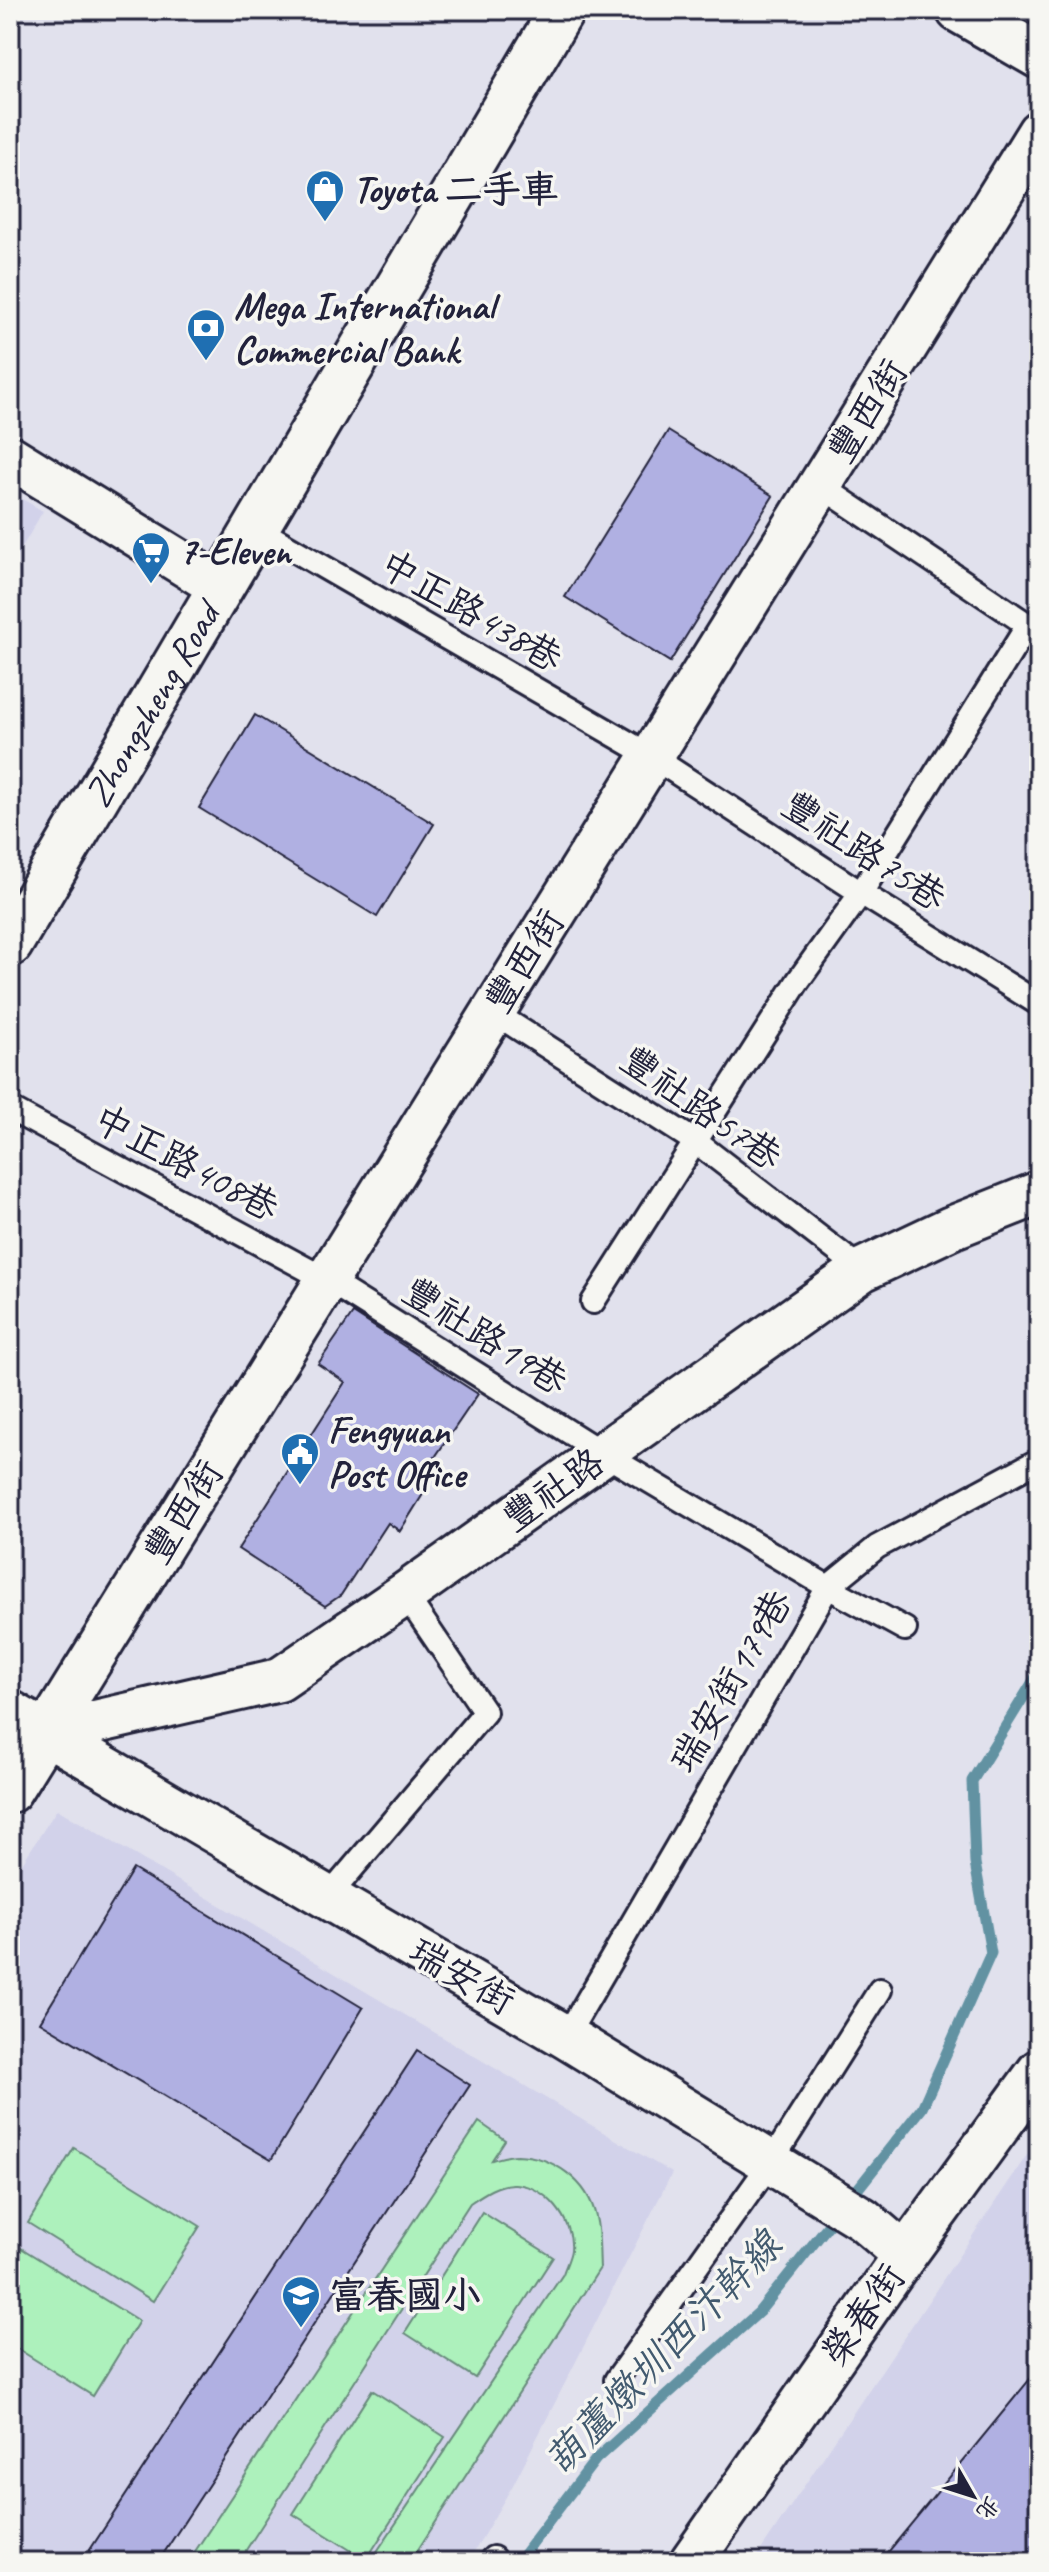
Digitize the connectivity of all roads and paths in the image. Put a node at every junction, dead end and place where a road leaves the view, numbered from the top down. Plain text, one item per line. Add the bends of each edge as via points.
1 (562, 10) edge
2 (959, 10) edge
3 (1039, 56) edge
4 (1039, 132) edge
5 (10, 457) edge
6 (821, 486) junction
7 (256, 528) junction
8 (221, 587) junction
9 (651, 756) junction
10 (861, 893) junction
11 (10, 944) edge
12 (1039, 1004) edge
13 (493, 1012) junction
14 (10, 1109) edge
15 (696, 1142) junction
16 (1039, 1193) edge
17 (862, 1270) junction
18 (327, 1280) junction
19 (593, 1302) dead end
20 (604, 1454) junction
21 (1039, 1460) edge
22 (828, 1587) junction
23 (405, 1594) junction
24 (905, 1629) dead end
25 (10, 1712) edge
26 (47, 1733) junction
27 (10, 1791) edge
28 (328, 1897) junction
29 (880, 1990) dead end
30 (566, 2037) junction
31 (1039, 2071) edge
32 (771, 2162) junction
33 (905, 2255) junction
34 (616, 2380) dead end
35 (691, 2562) edge

1 - 7 street, Zhongzheng Road
2 - 3 street
4 - 6 street, 豐西街
5 - 8 street
6 - 9 street, 豐西街
6 - 10 lane via 1028,625
7 - 8 street, Zhongzheng Road
7 - 9 lane, 中正路438巷
8 - 11 street, Zhongzheng Road
9 - 10 lane, 豐社路75巷
9 - 13 street, 豐西街
10 - 12 lane, 豐社路75巷
10 - 15 lane
13 - 15 lane, 豐社路57巷
13 - 18 street, 豐西街
14 - 18 lane, 中正路408巷
15 - 17 lane, 豐社路57巷
15 - 19 lane
16 - 17 street, 豐社路
17 - 20 street, 豐社路
18 - 20 lane, 豐社路19巷
18 - 26 street, 豐西街
20 - 22 lane, 瑞安街179巷
20 - 23 street, 豐社路
21 - 22 lane via 877,1547
22 - 24 lane
22 - 30 lane, 瑞安街179巷
23 - 26 street, 豐社路 via 279,1680
23 - 28 lane via 485,1712
25 - 26 street, 瑞安街
26 - 27 street, 豐西街
26 - 28 street, 瑞安街
28 - 30 street, 瑞安街
29 - 32 lane
30 - 32 street, 瑞安街
31 - 33 street, 榮春街
32 - 33 street, 瑞安街 via 863,2219
32 - 34 lane
33 - 35 street, 榮春街

